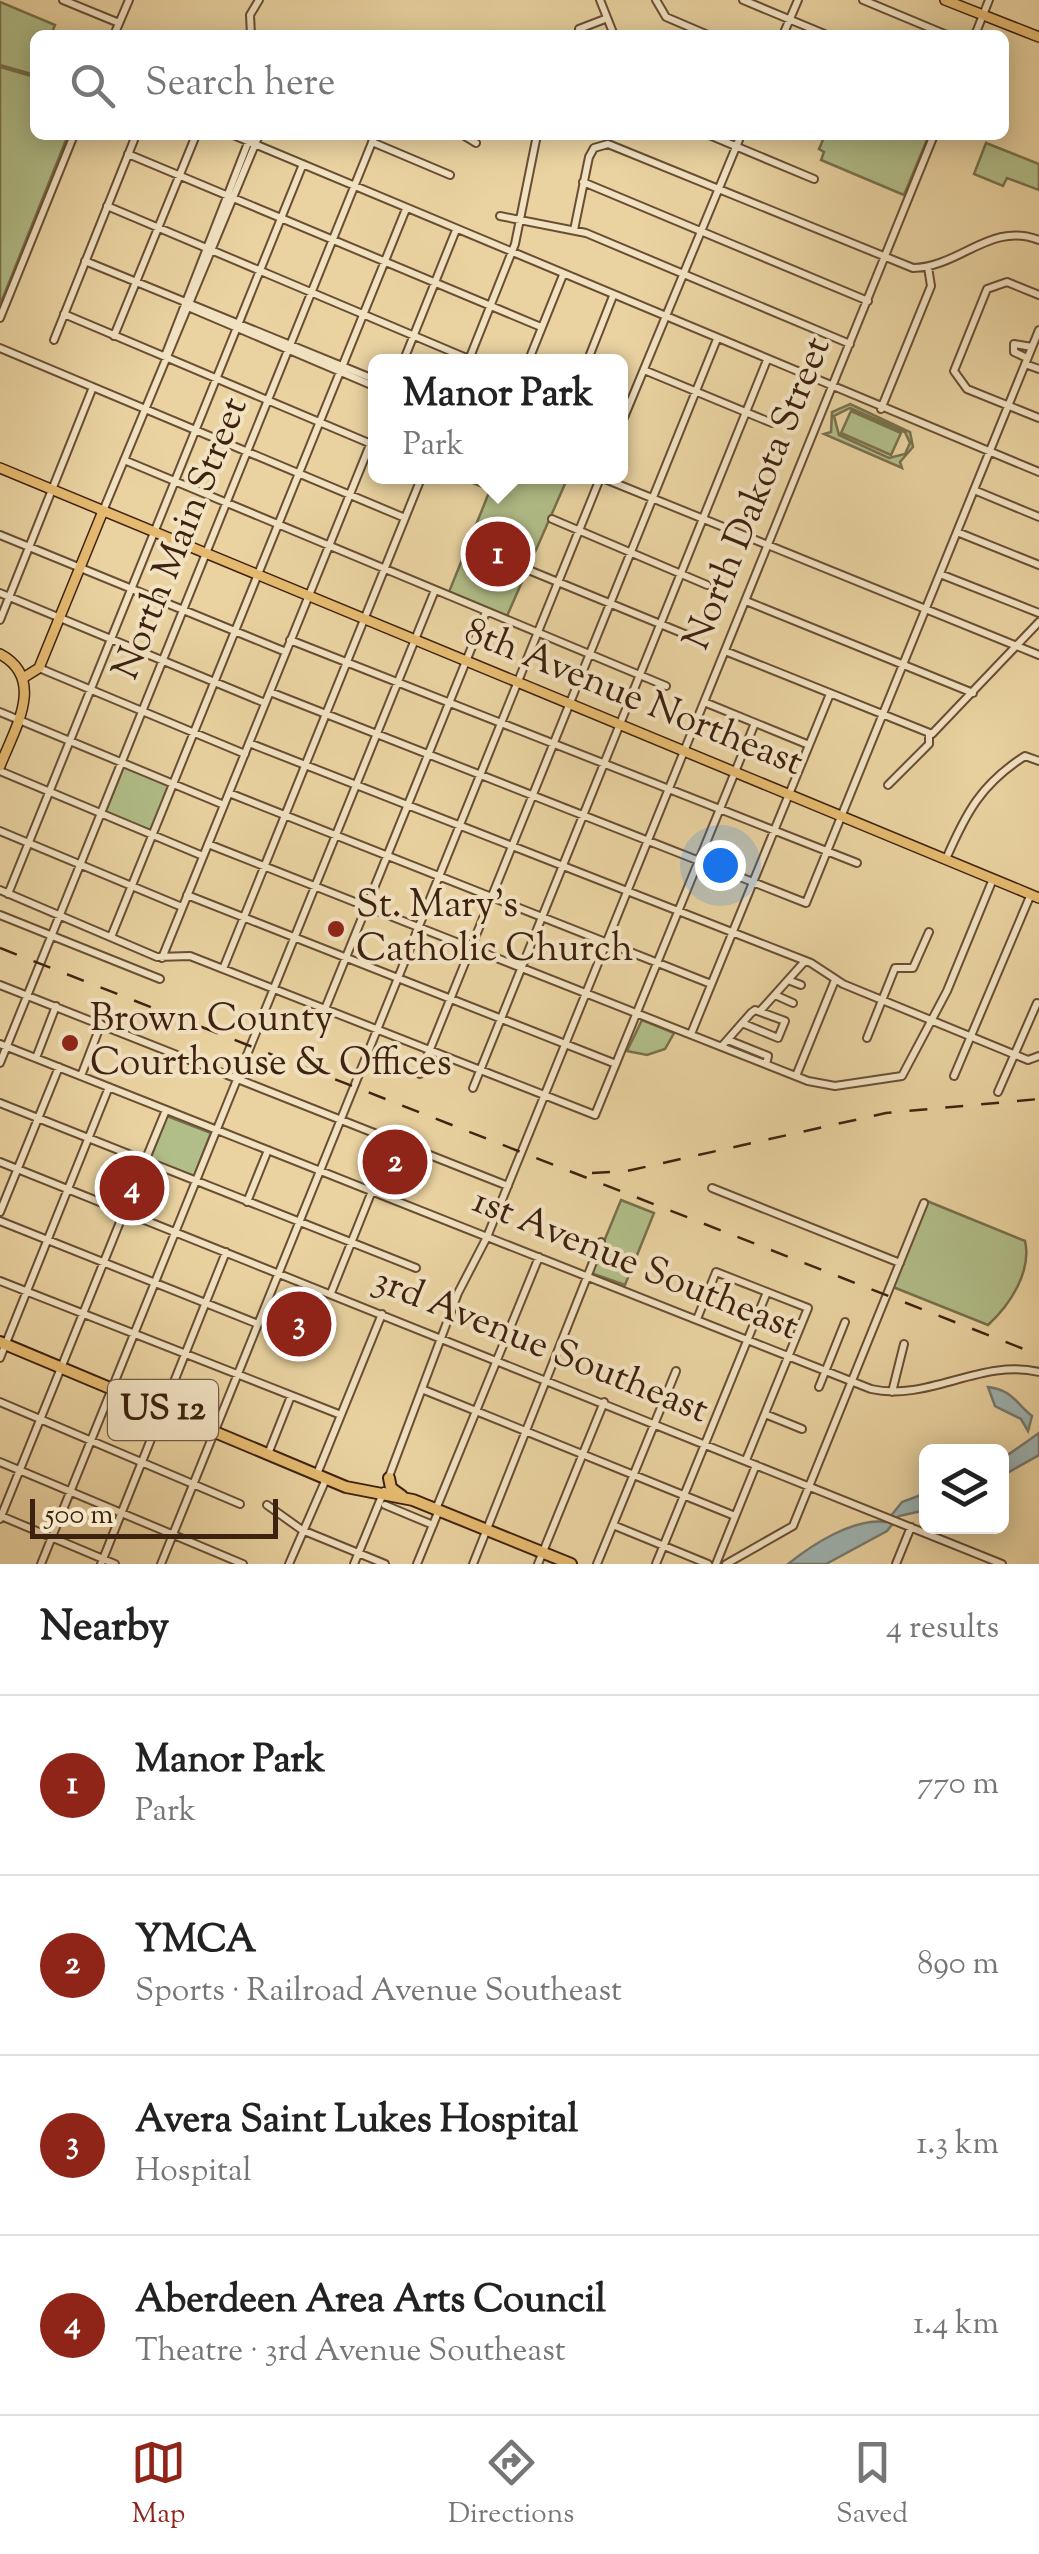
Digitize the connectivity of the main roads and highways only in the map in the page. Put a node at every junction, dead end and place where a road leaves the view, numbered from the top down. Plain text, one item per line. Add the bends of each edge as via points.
1 (945, 0) edge
2 (1039, 37) edge
3 (0, 470) edge
4 (103, 511) junction
5 (0, 654) edge
6 (17, 667) junction
7 (41, 670) junction
8 (23, 678) junction
9 (26, 695) junction
10 (0, 769) edge
11 (1035, 896) edge
12 (3, 1343) edge
13 (389, 1478) road end
14 (402, 1497) junction
15 (540, 1558) edge
16 (571, 1564) edge

1 - 2 main road
3 - 4 main road, 8th Avenue Northeast
4 - 7 main road
4 - 11 main road, 8th Avenue Northeast
5 - 6 main road
6 - 7 main road
6 - 8 main road
7 - 8 main road
7 - 9 main road
8 - 9 main road
9 - 10 main road
12 - 14 highway, US 12 via 322,1477 383,1500
13 - 14 highway
14 - 15 highway, US 12
15 - 16 highway, US 12

